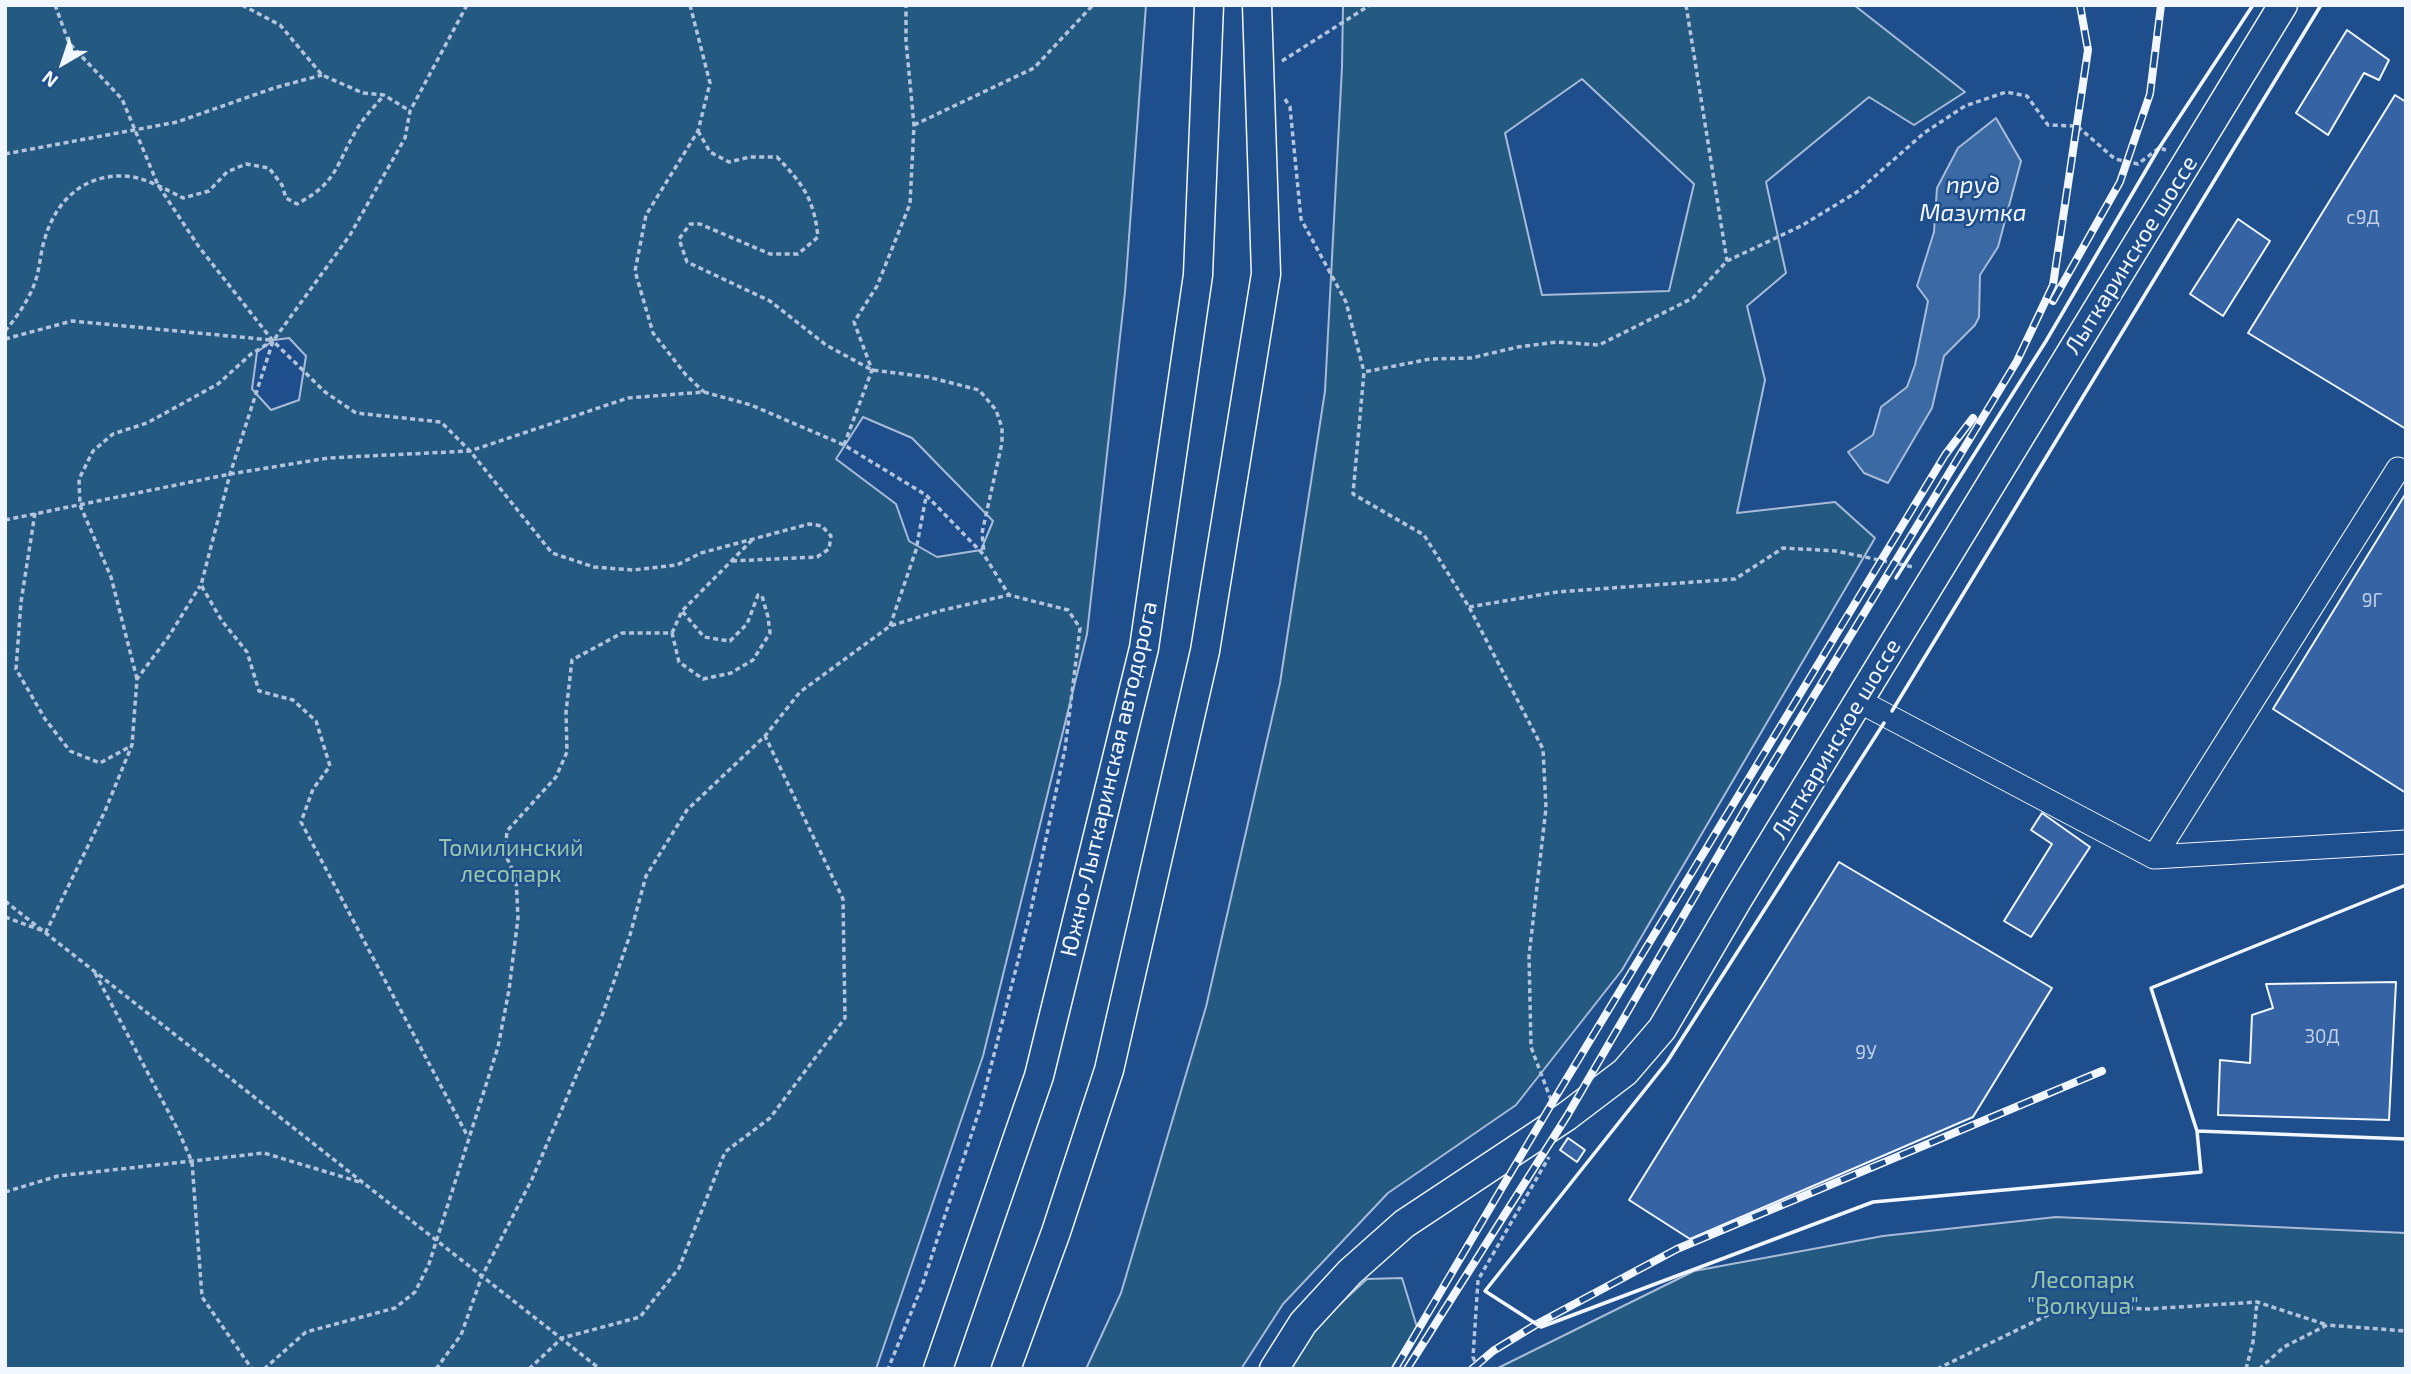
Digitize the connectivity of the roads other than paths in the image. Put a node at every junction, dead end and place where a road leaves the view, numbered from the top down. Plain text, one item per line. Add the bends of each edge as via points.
1 (1209, 5) edge
2 (1257, 5) edge
3 (2283, 5) edge
4 (2398, 469) dead end
5 (1859, 701) junction
6 (2406, 842) edge
7 (2154, 857) junction
8 (938, 1369) edge
9 (1006, 1369) edge
10 (1274, 1369) edge

1 - 8 main road, Южно-Лыткаринская автодорога via 1198,275 1144,648 1039,1076
2 - 9 main road via 1266,274 1205,651 1109,1070
3 - 5 main road, Лыткаринское шоссе
4 - 7 lane
5 - 7 lane
5 - 10 main road, Лыткаринское шоссе via 1662,1029 1625,1072 1404,1224 1350,1272 1303,1323
6 - 7 lane

